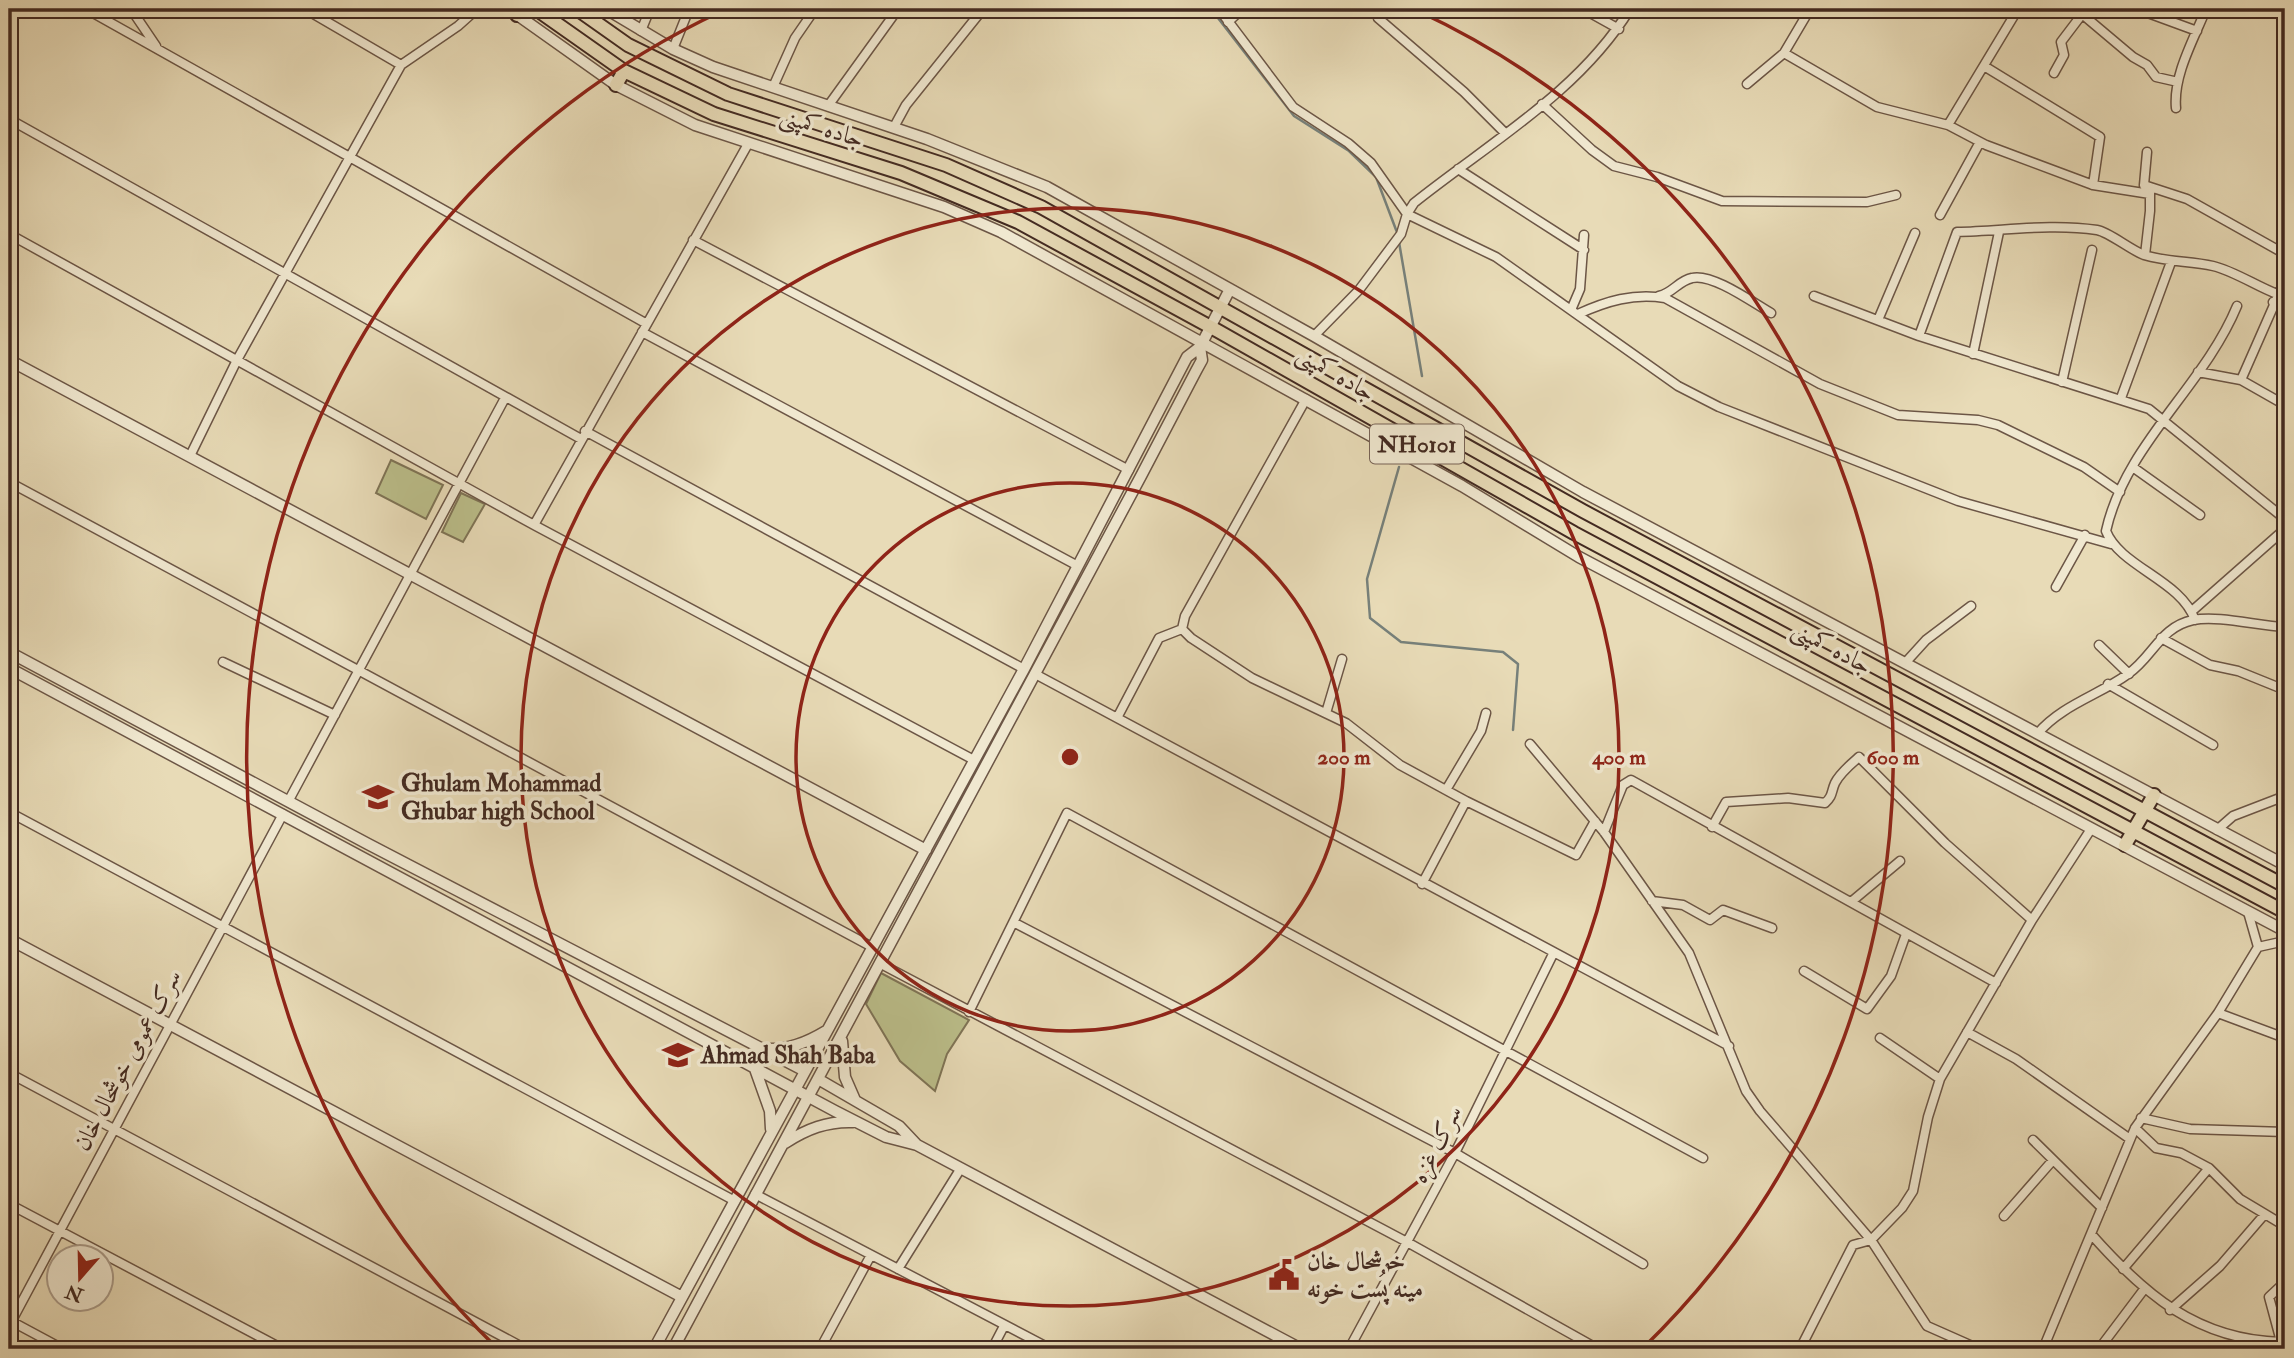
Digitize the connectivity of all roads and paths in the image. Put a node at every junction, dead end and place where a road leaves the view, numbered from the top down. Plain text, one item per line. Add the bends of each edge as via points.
1 (86, 9) edge
2 (131, 9) edge
3 (305, 9) edge
4 (477, 9) edge
5 (536, 9) edge
6 (577, 9) edge
7 (606, 9) edge
8 (650, 9) edge
9 (689, 9) edge
10 (815, 9) edge
11 (898, 9) edge
12 (983, 9) edge
13 (1219, 9) edge
14 (1242, 9) edge
15 (1583, 9) edge
16 (1630, 9) edge
17 (1798, 9) edge
18 (2018, 9) edge
19 (2137, 9) edge
20 (2206, 9) edge
21 (1809, 10) edge
22 (516, 11) edge
23 (2084, 12) edge
24 (1378, 18) dead end
25 (1228, 22) junction
26 (1619, 29) junction
27 (641, 31) junction
28 (2197, 31) junction
29 (158, 48) junction
30 (673, 49) junction
31 (1784, 53) junction
32 (401, 65) junction
33 (1984, 66) junction
34 (624, 71) junction
35 (2053, 73) dead end
36 (2178, 82) junction
37 (1747, 84) dead end
38 (616, 85) junction
39 (773, 87) junction
40 (1542, 104) junction
41 (828, 106) junction
42 (2176, 108) dead end
43 (9, 119) edge
44 (1948, 125) junction
45 (894, 127) junction
46 (1505, 133) junction
47 (1980, 142) junction
48 (748, 144) junction
49 (2147, 152) dead end
50 (348, 158) junction
51 (1458, 169) junction
52 (2093, 185) junction
53 (2144, 185) junction
54 (2150, 194) junction
55 (1896, 195) dead end
56 (1406, 214) junction
57 (1940, 215) dead end
58 (1998, 232) junction
59 (1915, 233) dead end
60 (9, 234) edge
61 (1584, 235) dead end
62 (693, 240) junction
63 (1584, 250) junction
64 (2092, 250) dead end
65 (2285, 254) edge
66 (2145, 255) junction
67 (2171, 262) junction
68 (284, 274) junction
69 (2285, 280) edge
70 (1230, 289) junction
71 (1814, 296) dead end
72 (1657, 297) junction
73 (2275, 298) junction
74 (2237, 306) dead end
75 (1220, 307) junction
76 (2285, 307) edge
77 (1575, 312) junction
78 (1770, 313) dead end
79 (1878, 320) junction
80 (1210, 327) junction
81 (644, 328) junction
82 (1314, 336) junction
83 (1919, 336) junction
84 (1202, 344) junction
85 (1973, 354) junction
86 (9, 360) edge
87 (237, 360) junction
88 (2198, 372) junction
89 (2241, 380) junction
90 (2062, 382) junction
91 (505, 398) junction
92 (2121, 398) junction
93 (1306, 400) junction
94 (2285, 405) edge
95 (2163, 419) junction
96 (583, 435) junction
97 (190, 456) junction
98 (2134, 468) junction
99 (1129, 470) junction
100 (9, 482) edge
101 (459, 484) junction
102 (2120, 492) junction
103 (2200, 516) dead end
104 (2285, 519) edge
105 (534, 525) junction
106 (2285, 530) edge
107 (2085, 535) junction
108 (2111, 544) junction
109 (1078, 566) junction
110 (411, 576) junction
111 (2056, 587) dead end
112 (1063, 593) junction
113 (1076, 600) junction
114 (1971, 606) dead end
115 (2194, 615) junction
116 (2285, 626) edge
117 (1182, 629) junction
118 (2161, 638) junction
119 (2099, 645) dead end
120 (9, 652) edge
121 (1342, 659) dead end
122 (223, 662) dead end
123 (1906, 662) junction
124 (9, 668) edge
125 (360, 668) junction
126 (1024, 669) junction
127 (2129, 674) junction
128 (1037, 675) junction
129 (2108, 684) junction
130 (2285, 690) edge
131 (1326, 713) junction
132 (1486, 713) dead end
133 (335, 715) junction
134 (1118, 719) junction
135 (2038, 733) junction
136 (987, 737) junction
137 (1000, 744) junction
138 (1530, 744) dead end
139 (2213, 745) dead end
140 (194, 751) junction
141 (974, 761) junction
142 (187, 764) junction
143 (1446, 790) junction
144 (2154, 794) junction
145 (2285, 796) edge
146 (289, 800) junction
147 (1466, 801) junction
148 (9, 812) edge
149 (2145, 813) junction
150 (282, 814) junction
151 (1595, 821) junction
152 (1712, 827) junction
153 (2091, 829) junction
154 (2217, 830) junction
155 (1604, 832) junction
156 (2134, 832) junction
157 (368, 844) junction
158 (2125, 845) junction
159 (926, 850) junction
160 (361, 856) junction
161 (1900, 861) dead end
162 (2285, 865) edge
163 (1422, 884) junction
164 (2285, 886) edge
165 (1652, 901) junction
166 (1851, 902) junction
167 (2248, 912) junction
168 (2285, 912) edge
169 (2032, 919) junction
170 (1015, 923) junction
171 (220, 927) junction
172 (1772, 928) dead end
173 (2285, 932) edge
174 (1906, 933) junction
175 (9, 939) edge
176 (2285, 941) edge
177 (872, 947) junction
178 (2258, 947) junction
179 (1553, 954) junction
180 (881, 964) junction
181 (1804, 971) dead end
182 (1996, 983) junction
183 (969, 1012) junction
184 (2218, 1013) junction
185 (169, 1025) junction
186 (827, 1031) junction
187 (1967, 1032) junction
188 (843, 1034) junction
189 (1880, 1038) dead end
190 (2285, 1038) edge
191 (1729, 1046) junction
192 (760, 1048) junction
193 (1505, 1050) junction
194 (754, 1066) junction
195 (805, 1071) junction
196 (9, 1073) edge
197 (818, 1079) junction
198 (1940, 1079) junction
199 (795, 1089) junction
200 (808, 1097) junction
201 (855, 1100) junction
202 (2141, 1118) junction
203 (856, 1122) junction
204 (112, 1128) junction
205 (2135, 1128) junction
206 (771, 1130) junction
207 (2285, 1132) edge
208 (2130, 1139) junction
209 (2033, 1140) dead end
210 (782, 1145) junction
211 (916, 1145) junction
212 (1455, 1153) junction
213 (1703, 1158) dead end
214 (2053, 1160) junction
215 (961, 1168) junction
216 (2209, 1168) junction
217 (755, 1194) junction
218 (735, 1201) junction
219 (9, 1204) edge
220 (2102, 1208) junction
221 (2264, 1215) junction
222 (2004, 1216) dead end
223 (2285, 1226) edge
224 (58, 1230) junction
225 (2091, 1234) junction
226 (1871, 1240) junction
227 (1406, 1242) junction
228 (871, 1255) junction
229 (1643, 1264) dead end
230 (898, 1269) junction
231 (2123, 1269) junction
232 (2285, 1282) edge
233 (2145, 1288) junction
234 (682, 1297) junction
235 (2170, 1310) junction
236 (10, 1322) edge
237 (1004, 1326) junction
238 (2282, 1345) edge
239 (63, 1349) edge
240 (283, 1349) edge
241 (526, 1349) edge
242 (654, 1349) edge
243 (673, 1349) edge
244 (821, 1349) edge
245 (992, 1349) edge
246 (1051, 1349) edge
247 (1301, 1349) edge
248 (1349, 1349) edge
249 (1598, 1349) edge
250 (1800, 1349) edge
251 (1979, 1349) edge
252 (2043, 1349) edge
253 (2099, 1349) edge

1 - 29 street
2 - 29 street
3 - 32 street
4 - 32 street
5 - 34 highway, جاده کمپنی / NH0101
6 - 75 highway, جاده کمپنی / NH0101 via 628,44 717,89 946,165 1029,201
7 - 27 street
8 - 27 street
9 - 30 street
10 - 39 street via 794,38
11 - 41 street
12 - 45 street via 906,105
13 - 25 street
14 - 25 street
15 - 26 street
16 - 26 street
17 - 21 street
18 - 33 street
19 - 28 street
20 - 28 street
21 - 31 street
22 - 38 street
23 - 35 street via 2061,42 2064,53
23 - 36 street via 2156,77
24 - 46 street
25 - 56 street via 1288,102 1371,163
26 - 40 street via 1595,58
27 - 30 street
28 - 36 street
29 - 50 street
30 - 39 street
31 - 37 street
31 - 44 street via 1877,107
32 - 50 street
33 - 44 street
33 - 52 street via 2101,137
34 - 38 highway
34 - 80 highway, جاده کمپنی / NH0101 via 713,114 962,196
36 - 42 street
38 - 48 street via 695,125
39 - 41 street
40 - 46 street
40 - 55 street via 1614,166 1722,201 1867,202
41 - 45 street
43 - 68 street
44 - 47 street
45 - 70 street via 1047,187
46 - 51 street
47 - 52 street
47 - 57 street
48 - 62 street
48 - 84 street via 944,207 1001,232
49 - 53 street
50 - 68 street
50 - 81 street
51 - 56 street
51 - 63 street
52 - 54 street
53 - 54 street
53 - 65 street via 2187,199
54 - 66 street
56 - 77 street via 1496,257
56 - 82 street via 1398,238 1359,290
58 - 66 street via 2038,227 2094,229
58 - 83 street via 1955,234
58 - 85 street
59 - 79 street
60 - 87 street
61 - 63 street
62 - 81 street
62 - 99 street
63 - 77 street
64 - 90 street
66 - 67 street
67 - 73 street via 2214,267
67 - 92 street
68 - 87 street
68 - 91 street
69 - 73 street
70 - 75 street
70 - 82 street
71 - 79 street
72 - 77 street via 1608,300
72 - 78 street via 1693,277 1710,278
72 - 102 street via 1820,384 1898,415 1998,425 2084,467
73 - 76 street
73 - 89 street
74 - 88 street
75 - 80 street
75 - 149 highway, جاده کمپنی / NH0101 via 1583,510
77 - 107 street via 1678,386 1719,407 1958,501
79 - 83 street
80 - 84 street
80 - 156 highway, جاده کمپنی / NH0101 via 1574,533
81 - 96 street
81 - 109 street
82 - 123 street via 1583,492
83 - 85 street
84 - 93 street
84 - 99 street via 1187,357
84 - 113 street via 1202,360
85 - 90 street
86 - 97 street
87 - 97 street
87 - 101 street
88 - 89 street
88 - 95 street
89 - 94 street
90 - 92 street
91 - 96 street
91 - 101 street
92 - 95 street
93 - 117 street via 1185,616
93 - 153 street via 1579,557
95 - 98 street
95 - 104 street
96 - 105 street
96 - 126 street
97 - 110 street
98 - 102 street
98 - 103 street
99 - 109 street
100 - 125 street
101 - 105 street
101 - 110 street
102 - 108 street via 2106,531
105 - 141 street
106 - 115 street
107 - 108 street
107 - 111 street
108 - 115 street via 2159,580
109 - 112 street
110 - 125 street
110 - 159 street
112 - 113 street
112 - 126 street
113 - 128 street
114 - 123 street via 1926,640
115 - 116 street
115 - 118 street
117 - 131 street via 1252,678
117 - 134 street via 1159,638
118 - 127 street
118 - 130 street via 2210,665
119 - 127 street
120 - 140 street
121 - 131 street
122 - 133 street
123 - 135 street
124 - 142 street
125 - 133 street
125 - 177 street
126 - 136 street
127 - 129 street
128 - 134 street
128 - 137 street
129 - 135 street via 2068,707
129 - 139 street
131 - 143 street via 1367,737 1400,765
132 - 143 street via 1482,731
133 - 146 street
134 - 163 street
135 - 144 street
136 - 137 street
136 - 141 street
137 - 180 street
138 - 151 street
140 - 142 street
140 - 146 street
141 - 159 street
142 - 150 street
143 - 147 street
144 - 149 highway
144 - 154 street
145 - 154 street via 2233,816
146 - 157 street
147 - 151 street via 1576,855
147 - 163 street
148 - 171 street
149 - 156 highway
149 - 164 highway, جاده کمپنی / NH0101
150 - 160 street
150 - 171 street, سرک عمومی خوشحال خان
151 - 155 street
152 - 155 street via 1631,780 1623,785
152 - 166 street
152 - 169 street via 1726,802 1788,798 1825,803 1841,775 1860,757 1945,843
153 - 158 street
153 - 169 street
154 - 162 street
155 - 165 street
156 - 158 highway
156 - 168 highway, جاده کمپنی / NH0101
157 - 160 street
157 - 192 street
158 - 167 street
159 - 177 street
160 - 194 street
161 - 166 street
163 - 179 street
165 - 172 street via 1683,905 1710,920 1723,910
165 - 191 street via 1689,953
166 - 174 street
167 - 173 street
167 - 178 street
169 - 182 street
170 - 183 street
170 - 193 street via 1068,813
170 - 212 street
171 - 185 street, سرک عمومی خوشحال خان
171 - 218 street
174 - 181 street via 1891,976 1867,1009
174 - 182 street
175 - 185 street
176 - 178 street
177 - 186 street
178 - 184 street
179 - 191 street
179 - 193 street, سرک غزه
180 - 183 street
180 - 188 street
182 - 187 street
183 - 227 street
184 - 190 street
184 - 202 street
185 - 204 street, سرک عمومی خوشحال خان
185 - 234 street
186 - 192 street via 804,1044
186 - 195 street
187 - 198 street
187 - 208 street via 2016,1059
188 - 197 street
188 - 201 street via 845,1077
189 - 198 street
191 - 226 street via 1746,1091 1760,1111
192 - 195 street
193 - 212 street, سرک غزه
193 - 213 street
194 - 199 street
194 - 206 street via 770,1111
195 - 197 street
195 - 199 street
196 - 204 street
197 - 200 street
197 - 201 street
198 - 226 street via 1913,1191
199 - 200 street
199 - 206 street
200 - 203 street
200 - 210 street
201 - 211 street via 899,1125
202 - 205 street
202 - 207 street via 2190,1129
203 - 210 street via 817,1126
203 - 211 street
204 - 224 street, سرک عمومی خوشحال خان
204 - 241 street
205 - 208 street
205 - 216 street via 2157,1148 2181,1153
206 - 218 street
208 - 220 street
209 - 214 street
210 - 217 street
211 - 215 street
212 - 227 street, سرک غزه
212 - 229 street
214 - 220 street
214 - 222 street
215 - 230 street
215 - 247 street
216 - 221 street
216 - 231 street
217 - 228 street
217 - 243 street
218 - 234 street
219 - 224 street
220 - 225 street
221 - 223 street
221 - 235 street via 2220,1266
224 - 236 street, سرک عمومی خوشحال خان
224 - 240 street
225 - 231 street
225 - 252 street
226 - 250 street via 1853,1245
226 - 251 street via 1927,1326
227 - 248 street, سرک غزه
227 - 249 street
228 - 230 street
228 - 244 street
230 - 237 street
231 - 233 street
232 - 238 street via 2269,1297
233 - 235 street
233 - 253 street
234 - 242 street
235 - 238 street via 2250,1341
236 - 239 street
237 - 245 street
237 - 246 street

